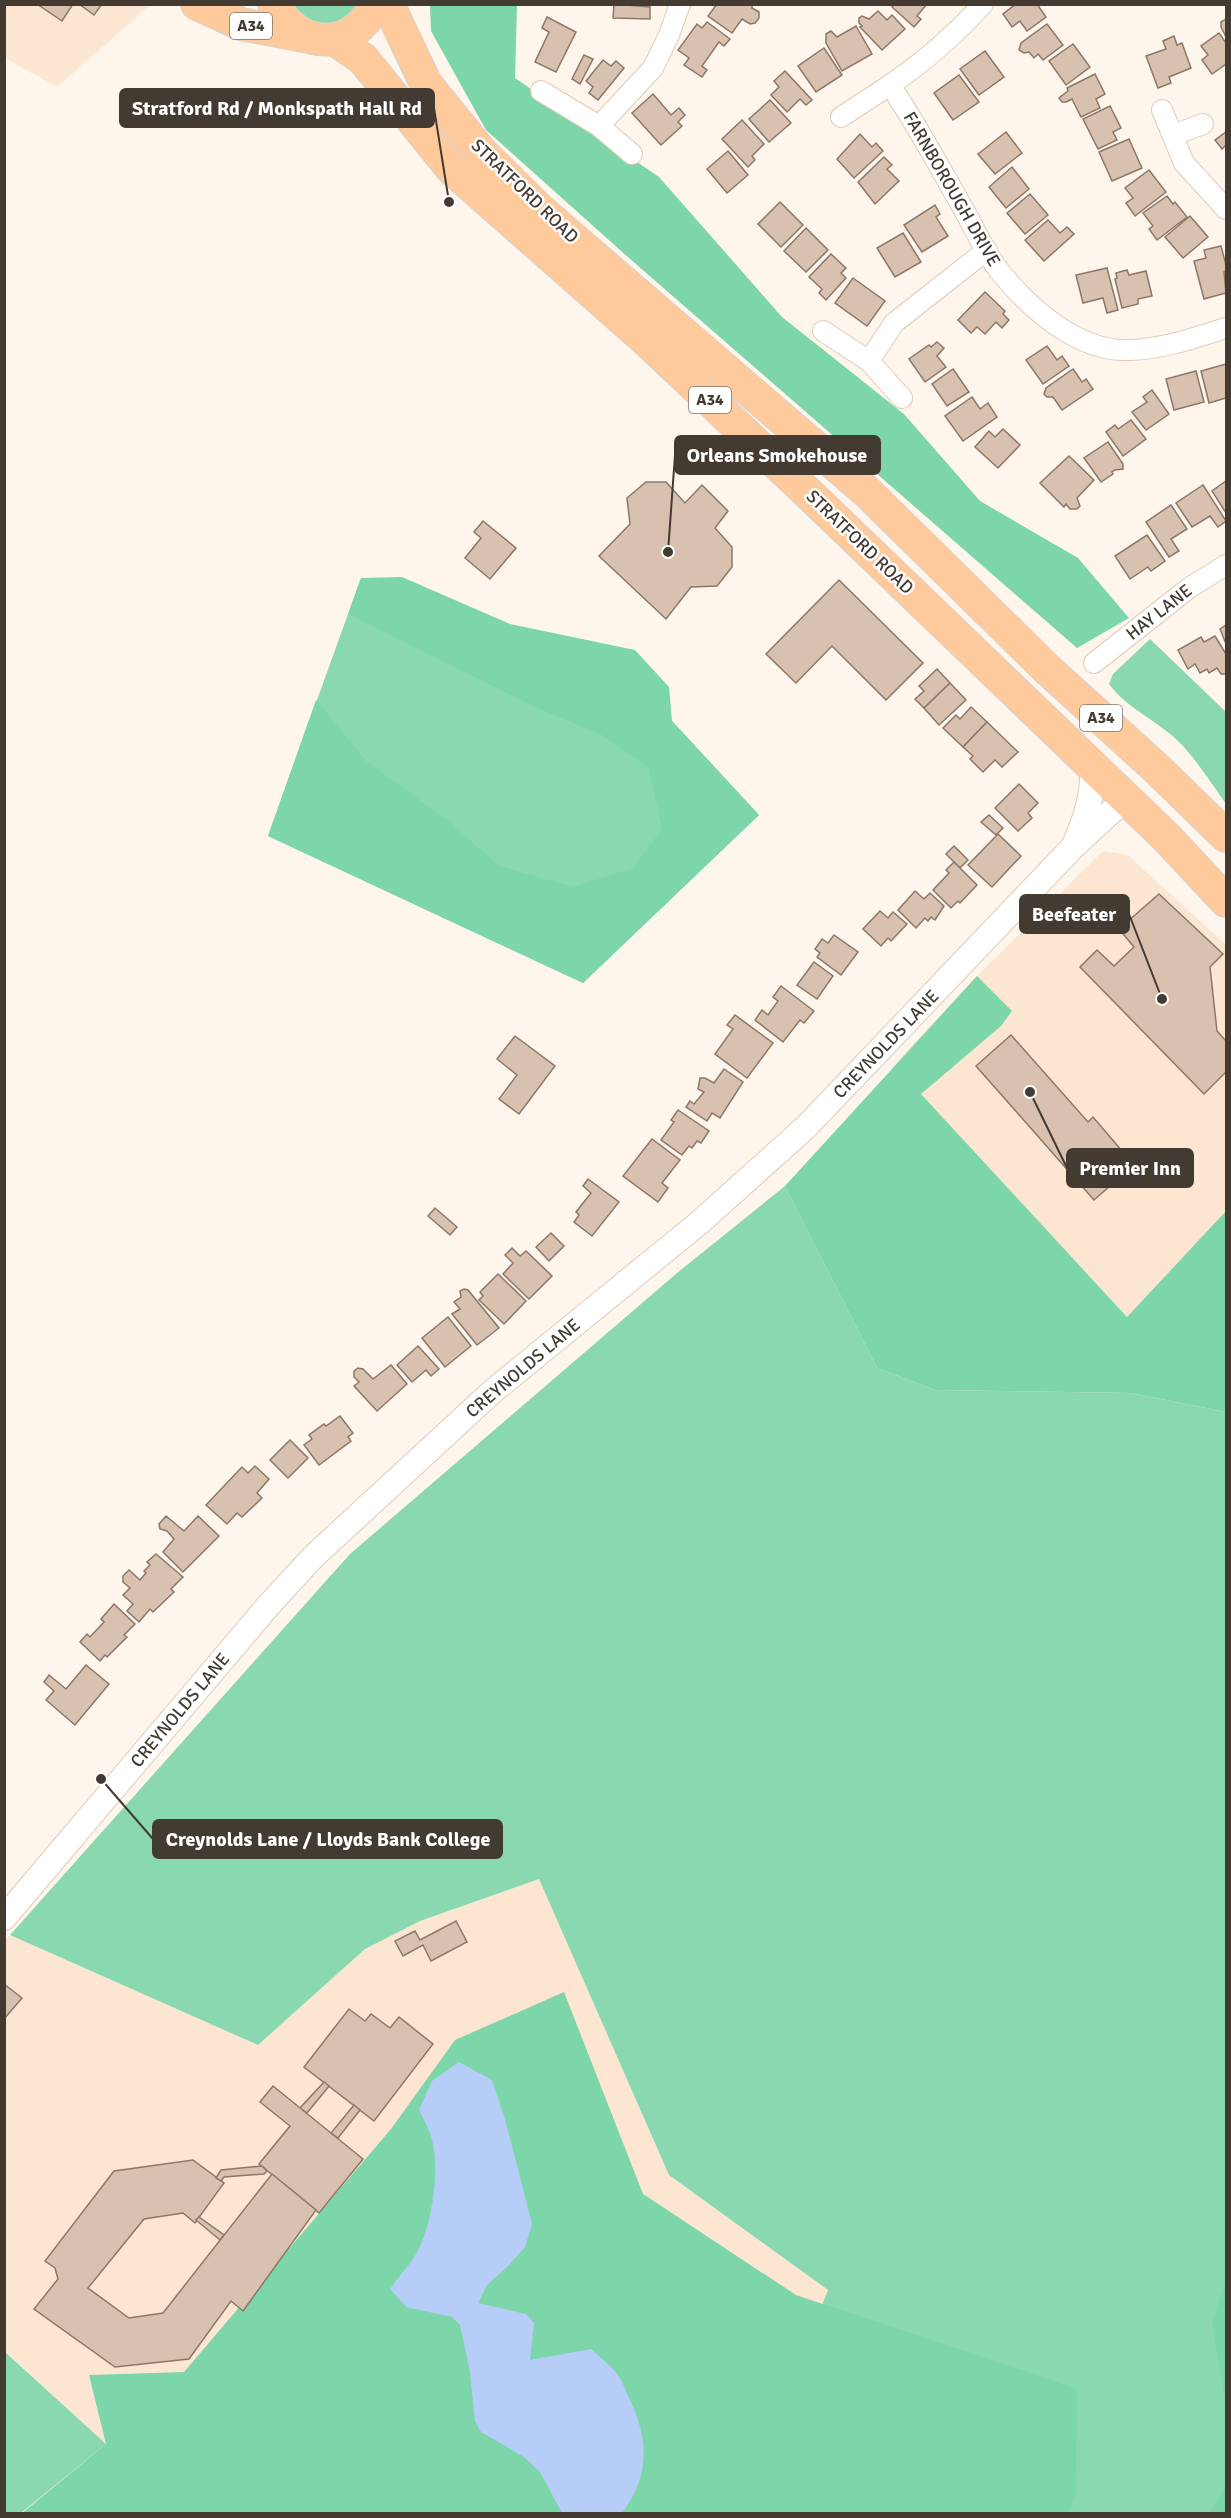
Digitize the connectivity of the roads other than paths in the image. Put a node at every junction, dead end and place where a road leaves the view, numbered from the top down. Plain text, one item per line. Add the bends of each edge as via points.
1 (197, 4) edge
2 (274, 4) edge
3 (376, 4) edge
4 (388, 4) edge
5 (680, 4) edge
6 (983, 4) edge
7 (321, 38) junction
8 (890, 85) junction
9 (541, 91) dead end
10 (1162, 110) dead end
11 (842, 117) dead end
12 (1203, 124) dead end
13 (599, 126) junction
14 (1173, 135) junction
15 (632, 154) dead end
16 (1227, 209) edge
17 (987, 250) junction
18 (1227, 328) edge
19 (823, 331) dead end
20 (869, 361) junction
21 (902, 398) dead end
22 (1227, 564) edge
23 (1094, 663) dead end
24 (1092, 768) junction
25 (1140, 783) junction
26 (1227, 836) edge
27 (1073, 848) junction
28 (1227, 901) edge
29 (4, 1918) edge

1 - 7 highway, STRATFORD ROAD / A34 via 241,24
2 - 7 highway, A34 via 292,29
3 - 7 highway via 366,21 352,33
4 - 25 highway, STRATFORD ROAD / A34 via 426,84 482,153 541,211 866,491 1047,669 1053,693 1088,724
5 - 13 street via 653,68
6 - 8 street via 949,39
7 - 24 highway, STRATFORD ROAD / A34 via 363,59 452,169 654,347
8 - 11 street
8 - 17 street, FARNBOROUGH DRIVE
9 - 13 street
10 - 14 street
12 - 14 street
13 - 15 street
14 - 16 street via 1184,163
17 - 18 street, FARNBOROUGH DRIVE via 999,272 1023,297 1074,336 1102,347 1128,350 1171,345
17 - 20 street via 894,323
19 - 20 street
20 - 21 street
22 - 23 street, HAY LANE via 1189,588
24 - 25 highway, STRATFORD ROAD / A34
24 - 27 street, CREYNOLDS LANE via 1093,790
25 - 26 highway, STRATFORD ROAD / A34
25 - 27 street, CREYNOLDS LANE
25 - 28 highway, STRATFORD ROAD / A34 via 1166,837
27 - 29 street, CREYNOLDS LANE via 806,1127 699,1223 493,1391 314,1557

